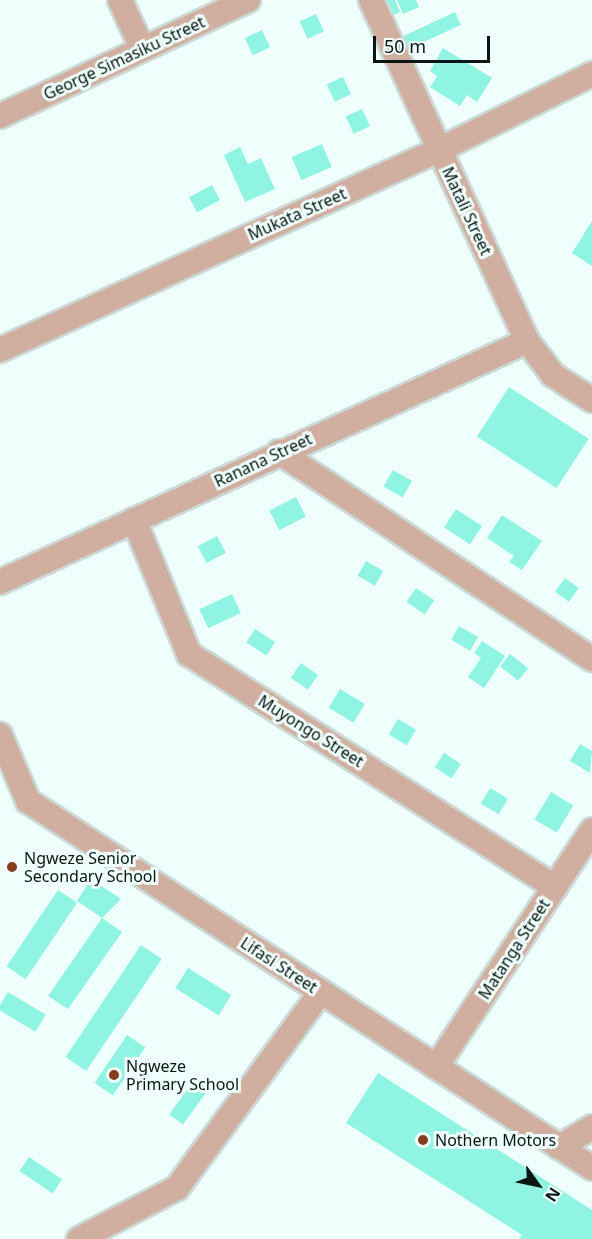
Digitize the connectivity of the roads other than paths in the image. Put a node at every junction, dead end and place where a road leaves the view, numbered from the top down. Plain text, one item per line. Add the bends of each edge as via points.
1 (120, 0) edge
2 (248, 0) edge
3 (370, 0) edge
4 (142, 48) junction
5 (592, 74) edge
6 (0, 116) edge
7 (439, 150) junction
8 (527, 341) junction
9 (0, 350) edge
10 (592, 400) edge
11 (279, 452) junction
12 (134, 520) junction
13 (0, 582) edge
14 (592, 659) edge
15 (0, 735) edge
16 (592, 830) edge
17 (555, 887) junction
18 (321, 992) junction
19 (436, 1067) junction
20 (592, 1127) edge
21 (560, 1147) junction
22 (592, 1168) edge
23 (79, 1239) edge

1 - 4 street
2 - 4 street, George Simasiku Street
3 - 7 street, Matali Street
4 - 6 street, George Simasiku Street
5 - 7 street, Mukata Street
7 - 8 street, Matali Street
7 - 9 street, Mukata Street
8 - 10 street, Matali Street via 554,375
8 - 11 street, Ranana Street
11 - 12 street, Ranana Street
11 - 14 street
12 - 13 street, Ranana Street
12 - 17 street, Muyongo Street via 189,654
15 - 18 street, Lifasi Street via 28,801
16 - 17 street, Matanga Street
17 - 19 street, Matanga Street
18 - 19 street, Lifasi Street
18 - 23 street via 177,1188
19 - 21 street, Lifasi Street
20 - 21 street
21 - 22 street, Lifasi Street

